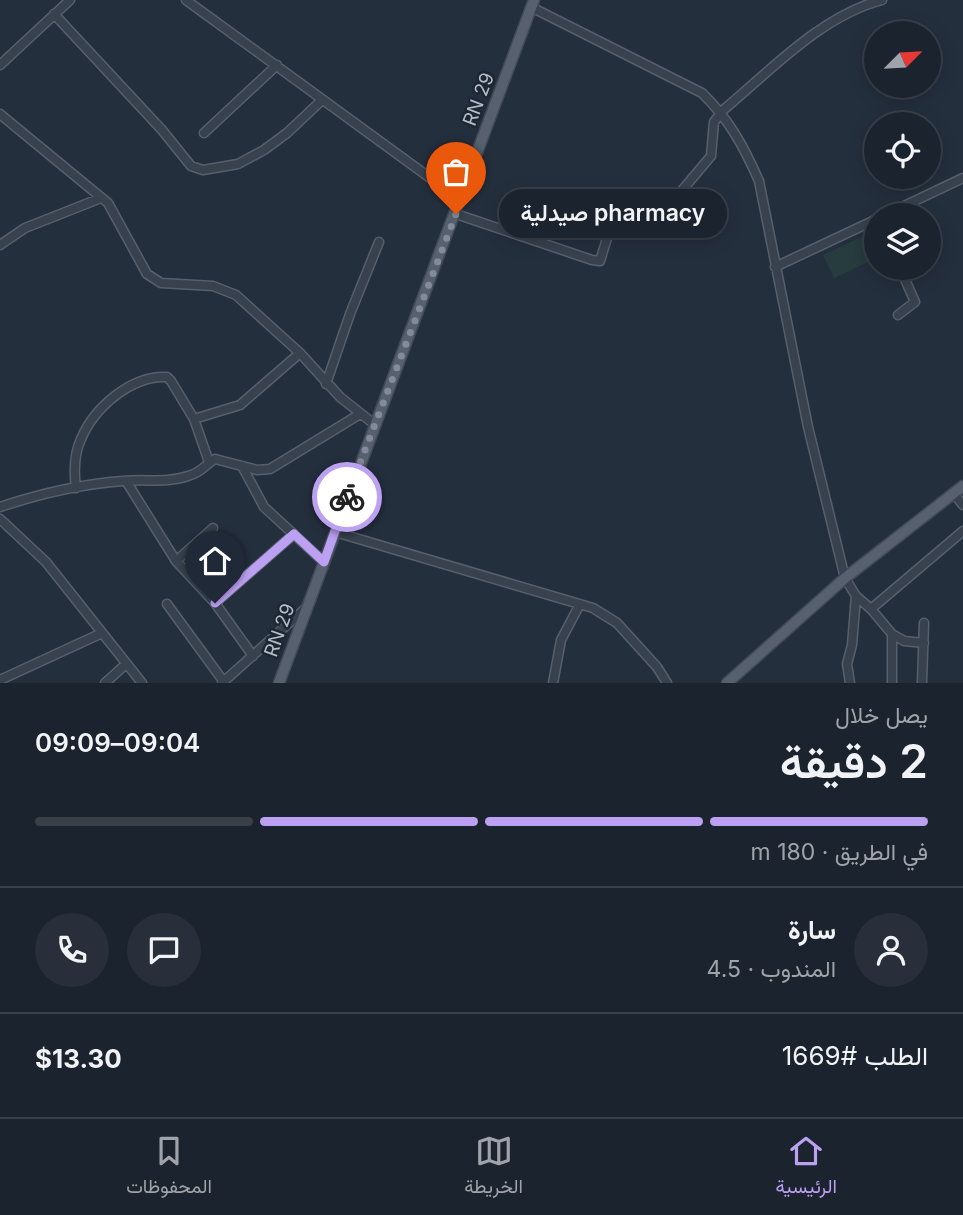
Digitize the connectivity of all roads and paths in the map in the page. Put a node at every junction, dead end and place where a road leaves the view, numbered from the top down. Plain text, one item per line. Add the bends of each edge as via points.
1 (70, 0) edge
2 (186, 0) edge
3 (882, 0) edge
4 (532, 4) edge
5 (54, 15) junction
6 (0, 64) edge
7 (277, 65) junction
8 (322, 100) junction
9 (722, 111) junction
10 (0, 114) edge
11 (204, 133) dead end
12 (963, 178) edge
13 (101, 198) junction
14 (459, 199) junction
15 (910, 203) edge
16 (456, 214) junction
17 (864, 225) edge
18 (379, 242) dead end
19 (0, 245) edge
20 (775, 267) junction
21 (905, 280) edge
22 (898, 315) dead end
23 (300, 353) junction
24 (326, 384) junction
25 (360, 414) junction
26 (194, 419) junction
27 (374, 424) junction
28 (209, 462) junction
29 (242, 466) junction
30 (126, 481) junction
31 (963, 486) edge
32 (76, 488) junction
33 (954, 494) junction
34 (963, 505) edge
35 (0, 507) edge
36 (0, 519) edge
37 (213, 528) dead end
38 (963, 531) edge
39 (335, 532) junction
40 (294, 534) junction
41 (176, 561) junction
42 (324, 562) junction
43 (845, 578) junction
44 (856, 596) junction
45 (215, 603) junction
46 (167, 604) dead end
47 (580, 604) junction
48 (307, 607) junction
49 (871, 609) junction
50 (924, 623) dead end
51 (102, 632) junction
52 (891, 634) junction
53 (924, 643) junction
54 (253, 656) junction
55 (126, 664) junction
56 (0, 680) edge
57 (223, 682) edge
58 (730, 682) edge
59 (105, 683) edge
60 (142, 683) edge
61 (279, 683) edge
62 (554, 683) edge
63 (667, 683) edge
64 (849, 683) edge
65 (892, 683) edge
66 (922, 683) edge

1 - 5 street
2 - 7 street
3 - 9 street via 866,4 806,40
4 - 9 street via 702,93
4 - 14 main road, RN 29 / RN 29
5 - 6 street
5 - 8 street via 191,166 203,170 238,164 264,150
7 - 8 street
7 - 11 street
8 - 14 street
9 - 16 street via 714,122 713,149 706,162 653,224 608,235 600,261
9 - 20 street via 759,181
10 - 13 street
12 - 15 street
13 - 19 street via 25,228
13 - 23 street via 113,209 153,280 230,292
14 - 16 main road, RN 29 / RN 29
16 - 27 main road, RN 29 / RN 29
17 - 20 street
18 - 24 street
20 - 43 street
21 - 22 street via 915,302
23 - 24 street
23 - 26 street via 240,405
24 - 25 street
25 - 27 street
25 - 29 street via 271,469
26 - 28 street
26 - 32 street via 167,377 124,390 97,413 80,441
27 - 39 main road, RN 29 / RN 29
28 - 29 street via 221,459
28 - 30 street via 203,471 180,479
29 - 40 street via 264,506
30 - 32 street
30 - 41 street
31 - 33 main road
32 - 35 street
33 - 34 street
33 - 43 main road
36 - 51 street via 46,562
37 - 41 street
38 - 49 street
39 - 42 main road, RN 29 / RN 29
39 - 47 street
40 - 42 street
40 - 45 street
41 - 45 street
42 - 48 main road, RN 29 / RN 29
43 - 44 street
43 - 58 main road
44 - 49 street
44 - 64 street via 847,664
45 - 54 street
46 - 57 street
47 - 62 street via 561,640
47 - 63 street via 617,623
48 - 54 street
48 - 61 main road, RN 29 / RN 29
49 - 52 street
50 - 53 street
51 - 55 street
51 - 56 street
52 - 53 street
52 - 65 street
53 - 66 street
54 - 57 street
55 - 59 street
55 - 60 street

